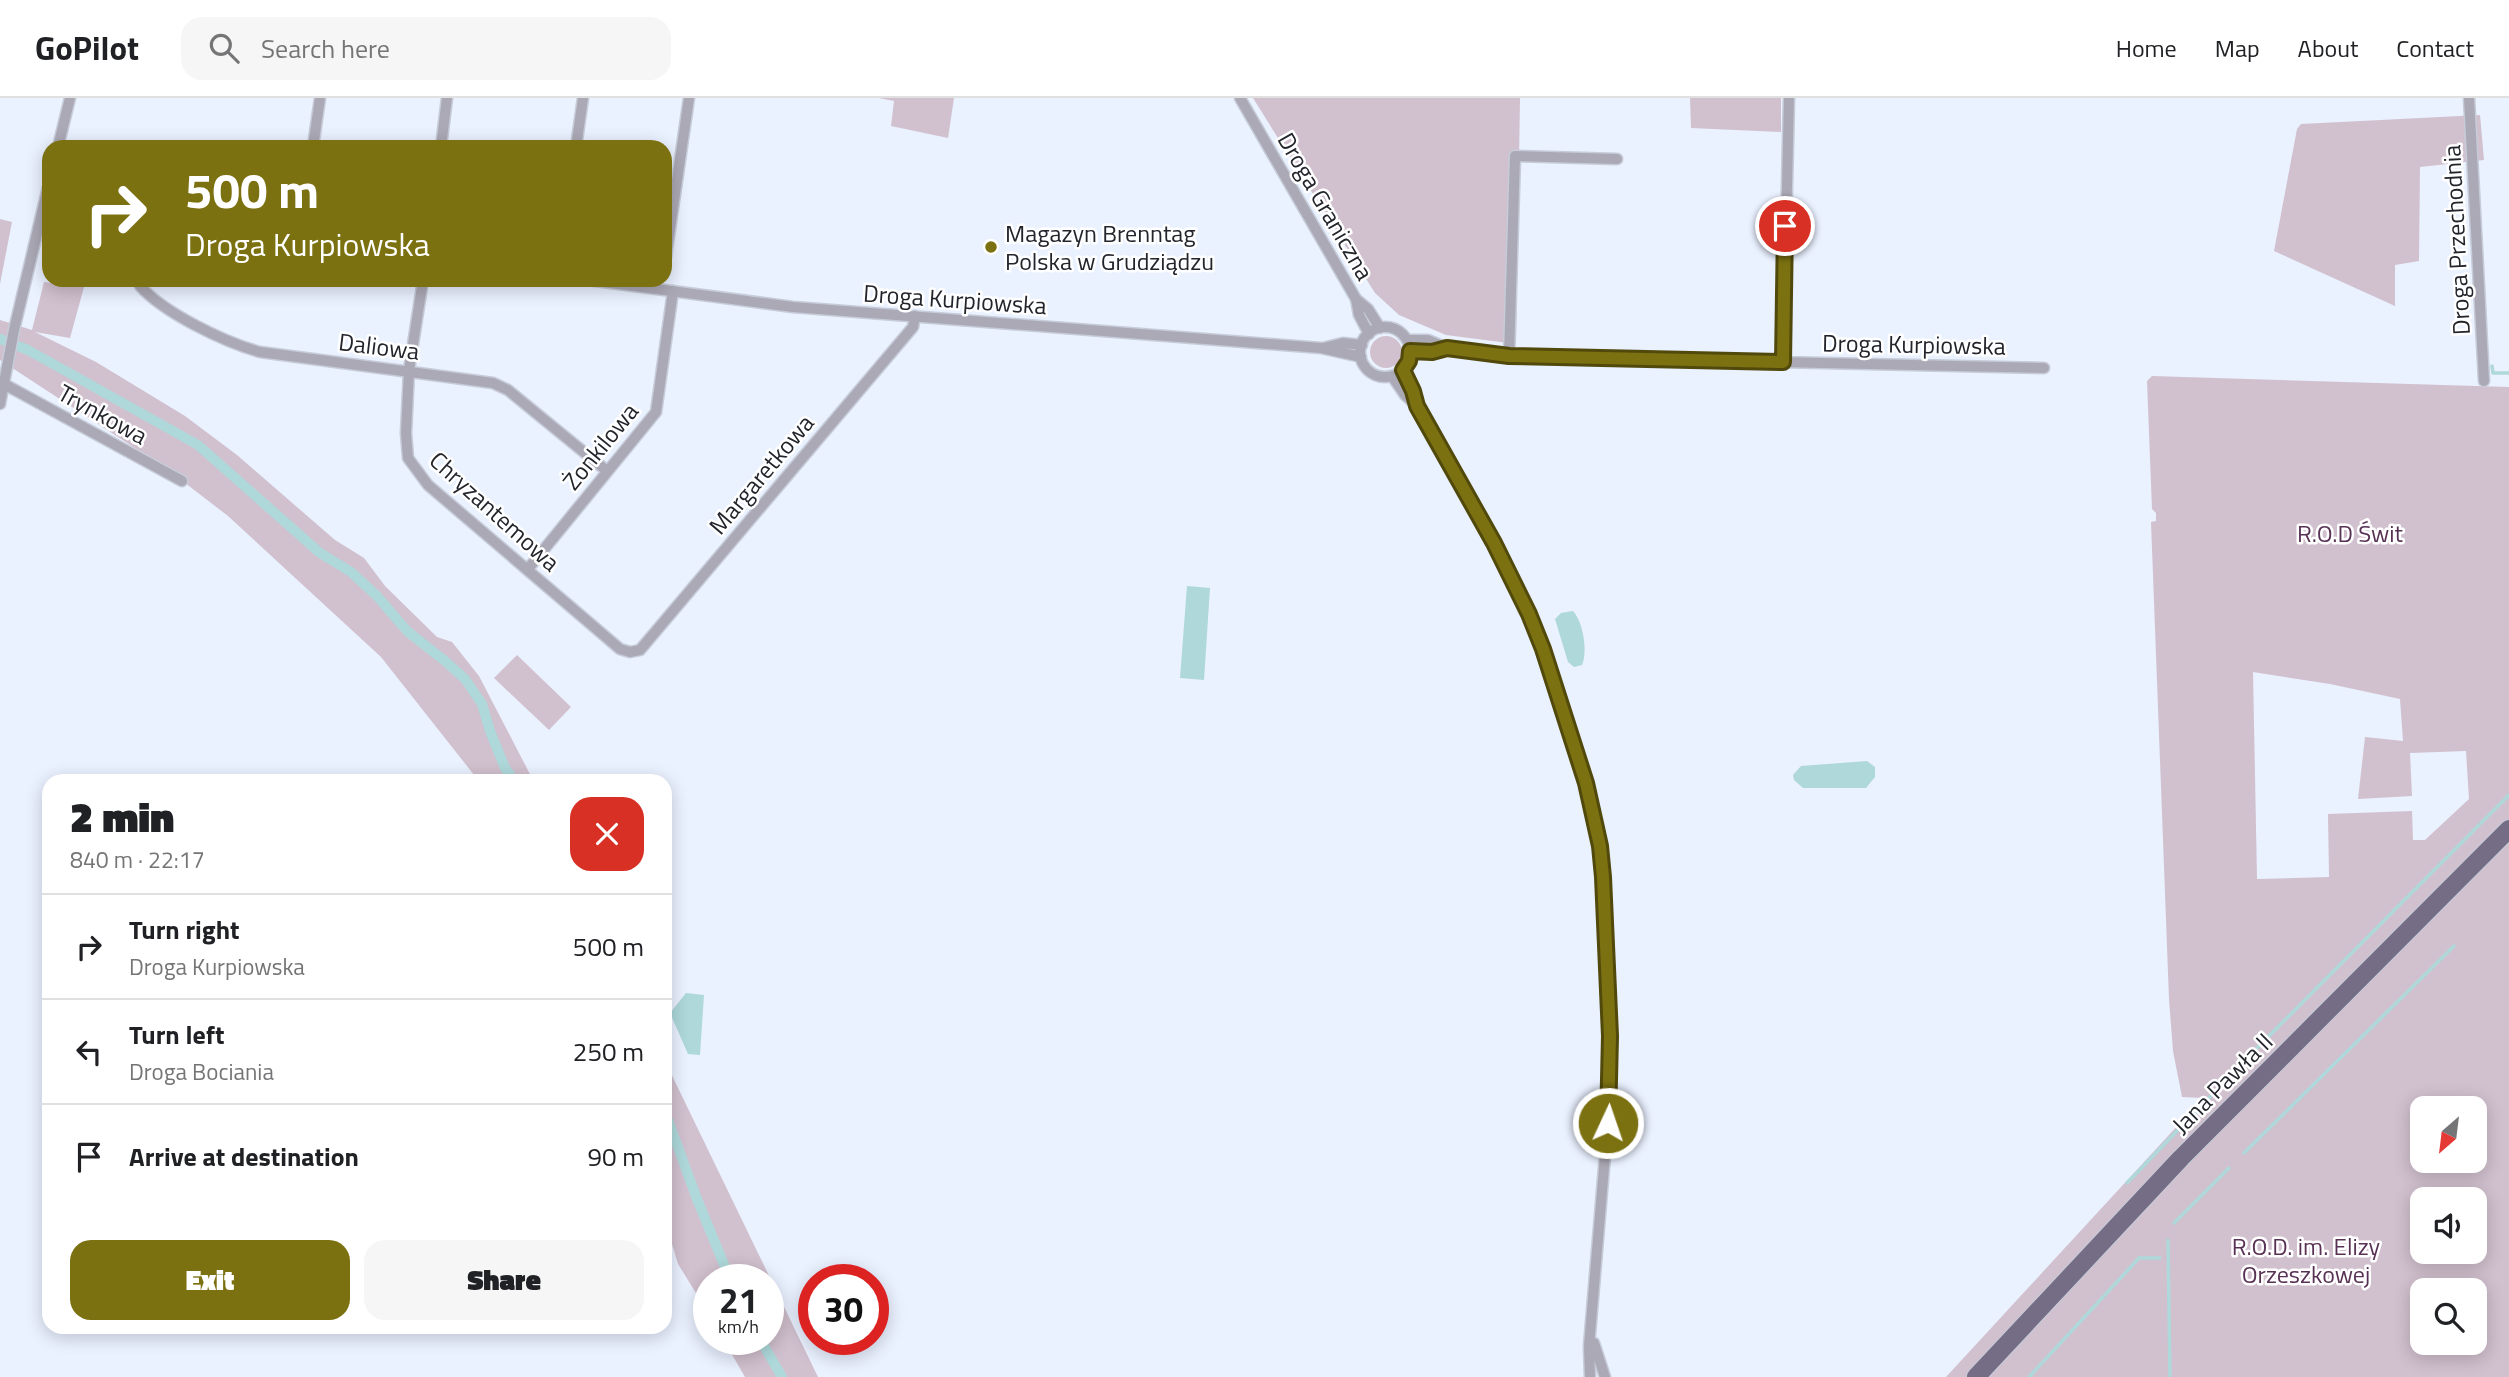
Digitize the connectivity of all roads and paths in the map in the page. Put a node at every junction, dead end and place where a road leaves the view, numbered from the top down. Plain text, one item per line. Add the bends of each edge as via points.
1 (70, 98) edge
2 (320, 98) edge
3 (447, 98) edge
4 (583, 98) edge
5 (689, 98) edge
6 (1240, 98) edge
7 (1788, 98) edge
8 (2469, 98) edge
9 (60, 140) edge
10 (314, 140) edge
11 (442, 140) edge
12 (577, 140) edge
13 (1616, 159) dead end
14 (672, 215) edge
15 (42, 222) edge
16 (140, 287) edge
17 (422, 287) edge
18 (665, 287) edge
19 (1356, 299) junction
20 (915, 316) junction
21 (1380, 328) junction
22 (1369, 334) junction
23 (1362, 345) junction
24 (1408, 346) junction
25 (1321, 348) junction
26 (1509, 356) junction
27 (1361, 357) junction
28 (1783, 362) junction
29 (2044, 368) dead end
30 (409, 370) junction
31 (1403, 370) junction
32 (1392, 376) junction
33 (2484, 381) dead end
34 (4, 384) junction
35 (0, 404) edge
36 (1417, 406) junction
37 (607, 471) junction
38 (182, 481) dead end
39 (528, 569) junction
40 (630, 652) joint
41 (2509, 829) edge
42 (1592, 1333) junction
43 (1590, 1377) edge
44 (1605, 1377) edge
45 (1976, 1377) edge

1 - 9 street
2 - 10 street
3 - 11 street
4 - 12 street
5 - 14 street
6 - 19 street, Droga Graniczna
7 - 28 street
8 - 33 street, Droga Przechodnia
13 - 26 street via 1515,156
15 - 34 street
16 - 30 street, Daliowa via 152,300 235,345
17 - 30 street, Chryzantemowa
18 - 20 street, Droga Kurpiowska via 793,307
18 - 37 street, Żonkilowa via 656,412
19 - 21 street, Droga Graniczna
19 - 22 street, Droga Graniczna
20 - 25 street, Droga Kurpiowska
20 - 40 street, Margaretkowa via 913,327 640,650
21 - 22 street
21 - 24 street via 1395,330
22 - 23 street
23 - 25 street, Droga Kurpiowska
23 - 27 street
24 - 26 street, Droga Kurpiowska via 1432,352 1447,348
24 - 31 street via 1409,361
25 - 27 street, Droga Kurpiowska
26 - 28 street, Droga Kurpiowska
27 - 32 street via 1376,375
28 - 29 street, Droga Kurpiowska
30 - 37 street, Daliowa via 493,383
30 - 39 street, Chryzantemowa via 408,458 428,485
31 - 32 street
31 - 36 street
32 - 36 street
34 - 35 street
34 - 38 street, Trynkowa
36 - 42 street via 1529,614 1586,783 1600,846 1611,1070
37 - 39 street, Żonkilowa
39 - 40 street, Chryzantemowa via 620,649
41 - 45 main road, Jana Pawła II via 2182,1158
42 - 43 street
42 - 44 street

